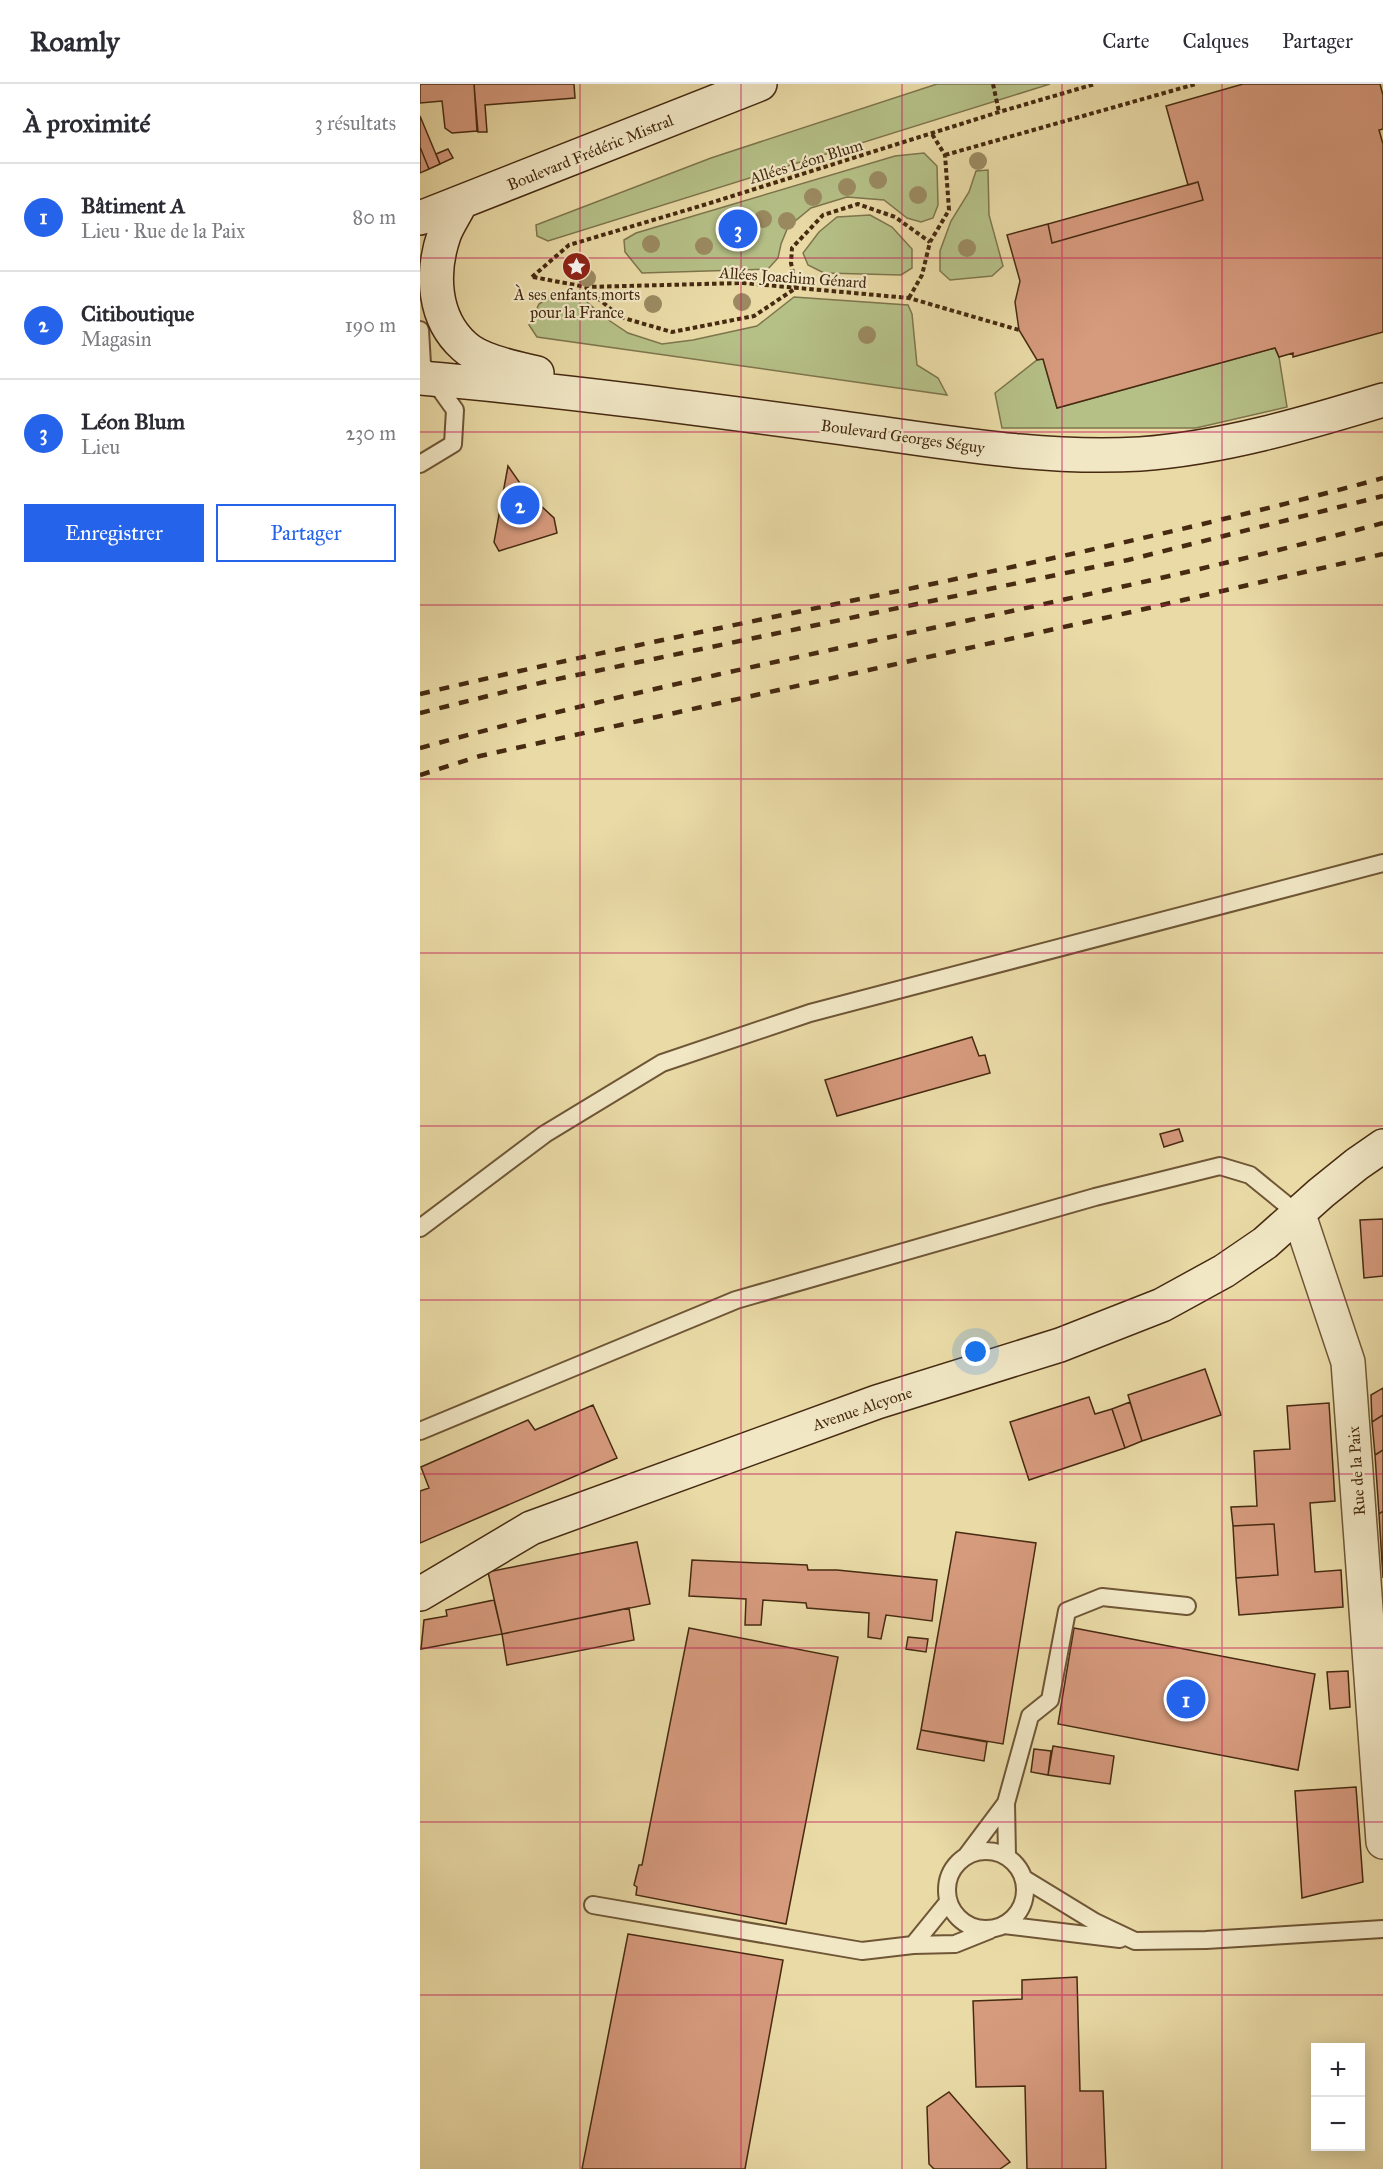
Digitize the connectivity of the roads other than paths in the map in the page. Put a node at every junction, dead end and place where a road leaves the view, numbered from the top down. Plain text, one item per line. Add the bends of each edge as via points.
1 (743, 87) edge
2 (461, 202) junction
3 (420, 218) edge
4 (420, 268) edge
5 (420, 330) edge
6 (427, 378) edge
7 (1383, 400) edge
8 (658, 403) junction
9 (420, 464) edge
10 (1383, 863) edge
11 (1383, 1146) edge
12 (1299, 1215) junction
13 (420, 1228) edge
14 (420, 1431) edge
15 (420, 1594) edge
16 (1187, 1606) dead end
17 (1006, 1803) junction
18 (1383, 1842) edge
19 (967, 1855) junction
20 (1007, 1856) junction
21 (1023, 1878) junction
22 (948, 1902) junction
23 (593, 1905) dead end
24 (998, 1927) junction
25 (1383, 1929) edge
26 (1135, 1941) junction
27 (913, 1946) junction

1 - 2 street, Boulevard Frédéric Mistral
2 - 3 street, Boulevard Frédéric Mistral
2 - 4 lane via 427,238
2 - 8 street via 444,235 435,281 443,320 464,348 497,363
5 - 6 lane
6 - 8 street, Boulevard Georges Séguy
6 - 9 lane via 455,410 453,444
7 - 8 street, Boulevard Georges Séguy via 1234,441 1140,454 1024,451
10 - 13 lane via 810,1013 662,1063 545,1134
11 - 12 street, Avenue Alcyone
12 - 14 lane via 1250,1175 1220,1166 1095,1197 736,1300
12 - 15 street, Avenue Alcyone via 1224,1271 1151,1310 1060,1345 877,1402 531,1528
12 - 18 street, Rue de la Paix via 1348,1362
16 - 17 lane via 1102,1597 1067,1611 1050,1700 1030,1716
17 - 19 lane
17 - 20 lane
19 - 20 lane via 994,1851
19 - 22 lane via 949,1875
20 - 21 lane
21 - 24 lane via 1023,1905
21 - 26 lane via 1095,1922
22 - 24 lane via 965,1923 978,1929
22 - 27 lane
23 - 27 lane via 862,1951
24 - 26 lane
24 - 27 lane via 955,1944
25 - 26 lane

